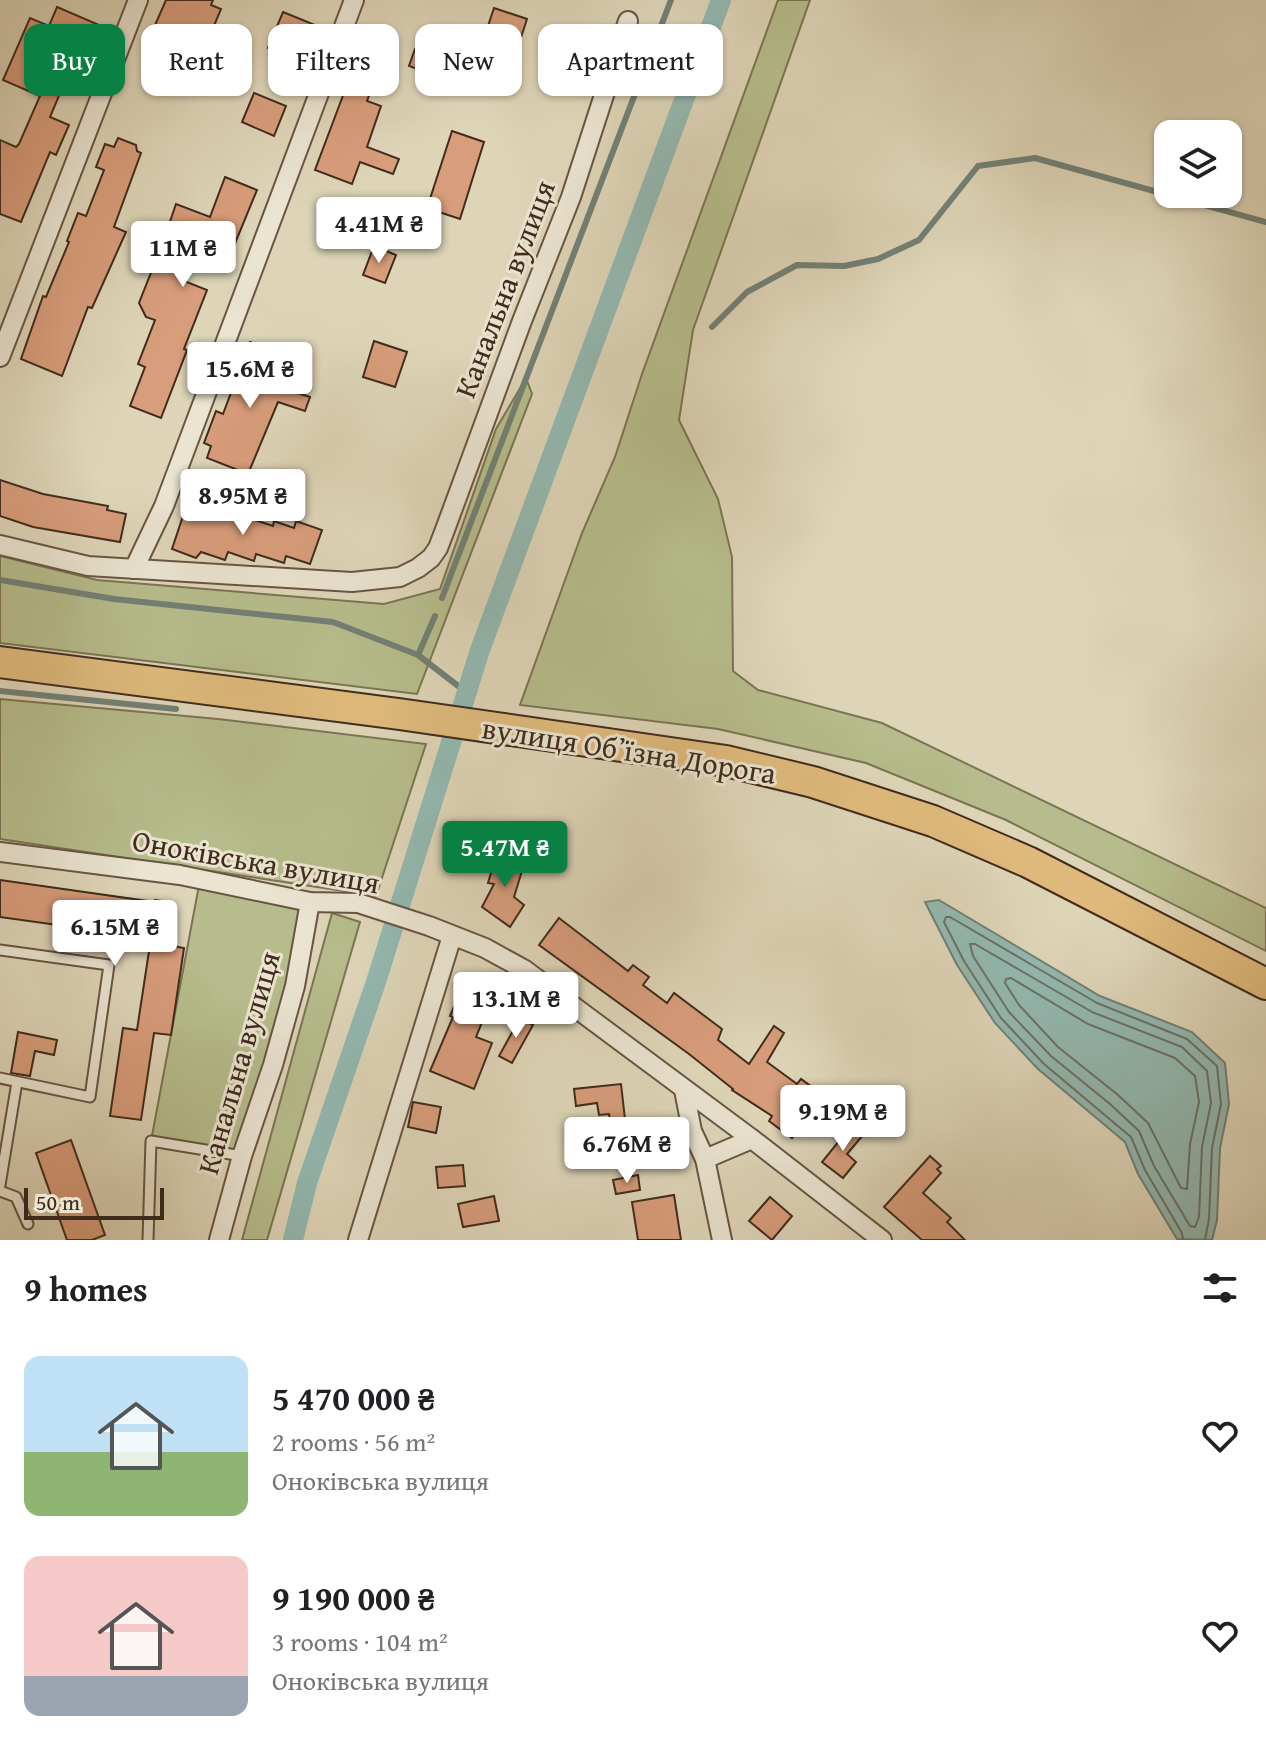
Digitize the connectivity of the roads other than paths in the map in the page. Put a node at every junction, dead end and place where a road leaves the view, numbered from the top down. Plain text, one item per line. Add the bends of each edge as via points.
1 (138, 0) edge
2 (354, 0) edge
3 (628, 21) dead end
4 (0, 357) edge
5 (0, 545) edge
6 (134, 569) junction
7 (0, 662) edge
8 (0, 852) edge
9 (310, 902) junction
10 (452, 936) junction
11 (0, 950) edge
12 (1266, 984) edge
13 (0, 1078) edge
14 (17, 1082) junction
15 (684, 1090) junction
16 (4, 1125) edge
17 (752, 1139) junction
18 (242, 1156) junction
19 (705, 1159) junction
20 (0, 1188) edge
21 (28, 1224) dead end
22 (148, 1240) edge
23 (219, 1240) edge
24 (358, 1240) edge
25 (722, 1240) edge
26 (882, 1240) edge

1 - 4 street
2 - 6 street via 164,506
3 - 6 street, Канальна вулиця via 571,197 431,558 400,577 352,582
5 - 6 street via 88,566
7 - 12 highway, вулиця Обʼїзна Дорога via 726,761 888,805 1028,862
8 - 9 street, Оноківська вулиця via 180,875
9 - 10 street, Оноківська вулиця via 358,903
9 - 18 street, Канальна вулиця via 295,986
10 - 15 street, Оноківська вулиця via 525,970
10 - 24 street
11 - 14 lane via 109,965 90,1097
13 - 14 lane
14 - 16 lane
15 - 17 street, Оноківська вулиця
15 - 19 street via 692,1131
16 - 20 lane
17 - 19 street
17 - 26 street, Оноківська вулиця
18 - 22 lane via 151,1141
18 - 23 street, Канальна вулиця
19 - 25 street
20 - 21 lane via 16,1197

